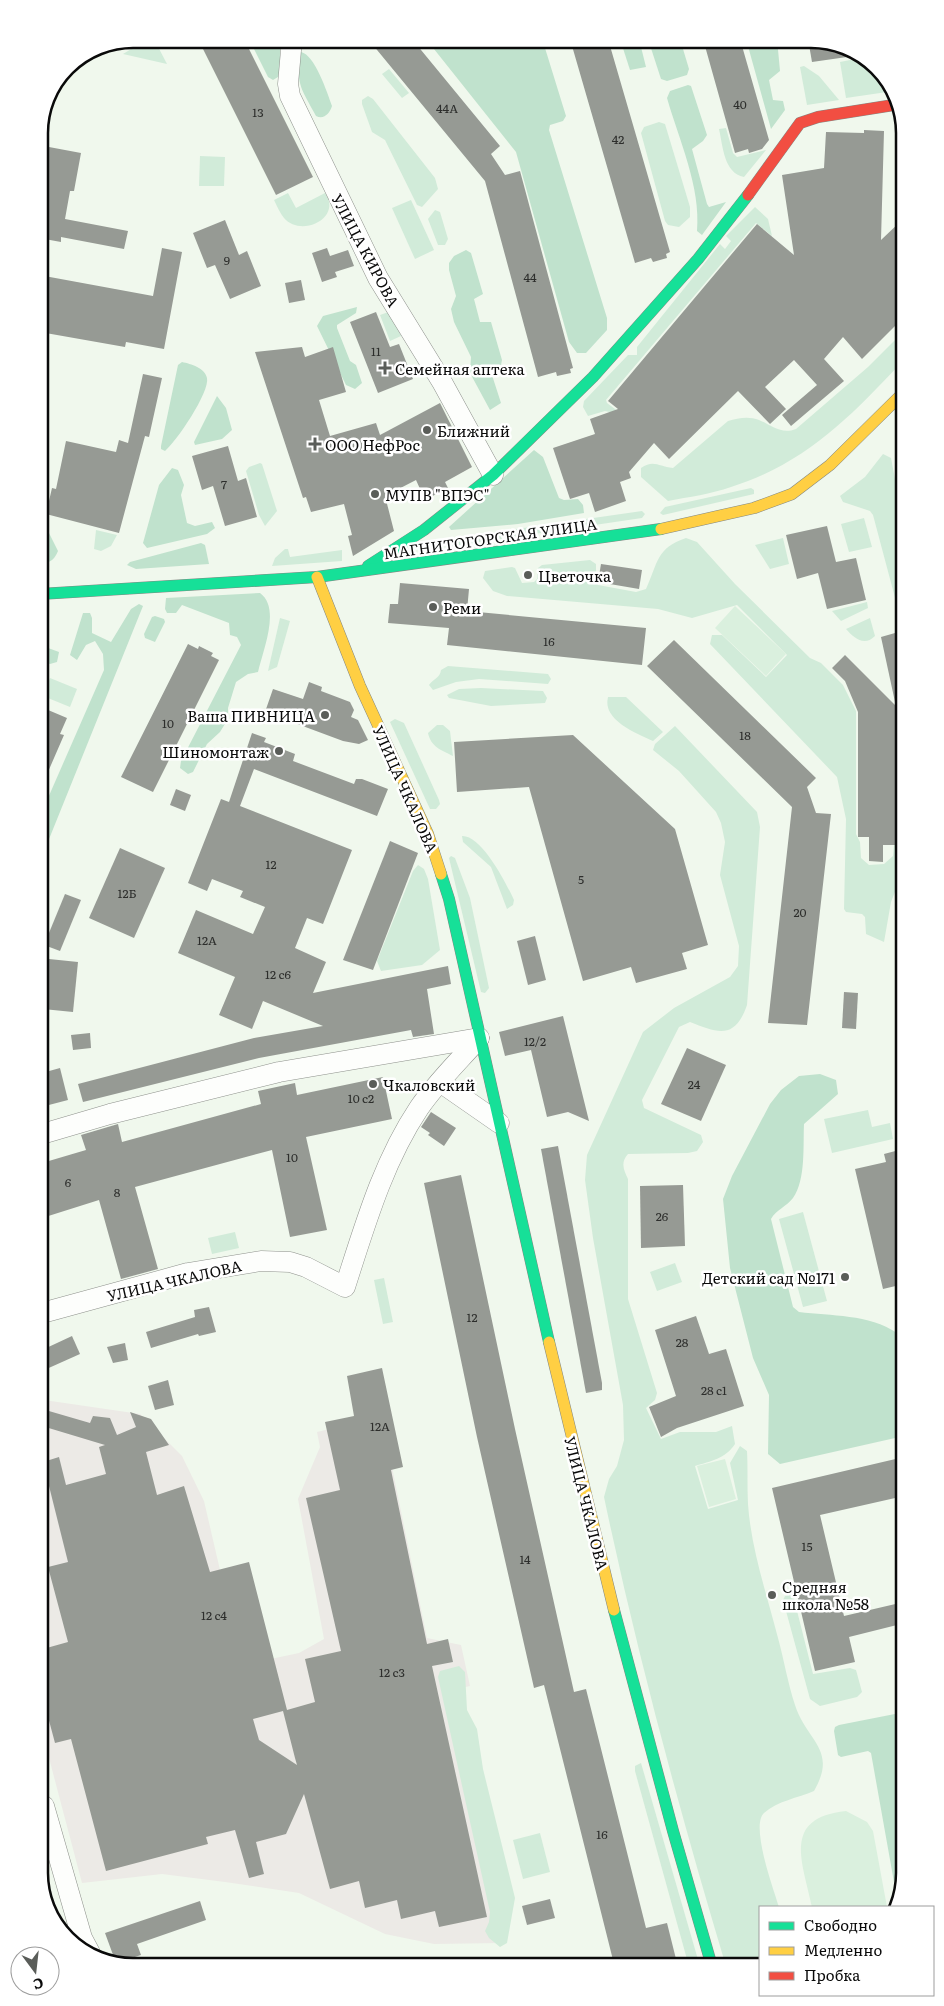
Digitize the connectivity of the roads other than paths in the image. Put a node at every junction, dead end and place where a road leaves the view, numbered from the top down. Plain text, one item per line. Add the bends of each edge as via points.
1 (291, 48) edge
2 (892, 105) edge
3 (896, 400) edge
4 (493, 475) junction
5 (360, 571) junction
6 (317, 577) junction
7 (48, 594) edge
8 (479, 1038) junction
9 (440, 1082) junction
10 (499, 1123) junction
11 (48, 1132) edge
12 (48, 1311) edge
13 (48, 1820) edge
14 (85, 1944) edge
15 (711, 1958) edge

1 - 4 street, УЛИЦА КИРОВА via 290,96 378,278 442,382
2 - 4 main road via 800,123 698,259 593,377
3 - 5 main road, МАГНИТОГОРСКАЯ УЛИЦА via 830,465 792,494 754,508 627,535
4 - 5 main road via 430,526
5 - 6 main road, МАГНИТОГОРСКАЯ УЛИЦА
6 - 7 main road, МАГНИТОГОРСКАЯ УЛИЦА
6 - 8 main road, УЛИЦА ЧКАЛОВА via 360,686 428,834 449,899
8 - 9 street
8 - 10 main road, УЛИЦА ЧКАЛОВА
8 - 11 street via 278,1072
9 - 10 street
9 - 12 street, УЛИЦА ЧКАЛОВА via 419,1108 394,1152 373,1199 345,1287 290,1262 261,1261 188,1273
10 - 15 main road, УЛИЦА ЧКАЛОВА via 580,1476 632,1683
13 - 14 street

